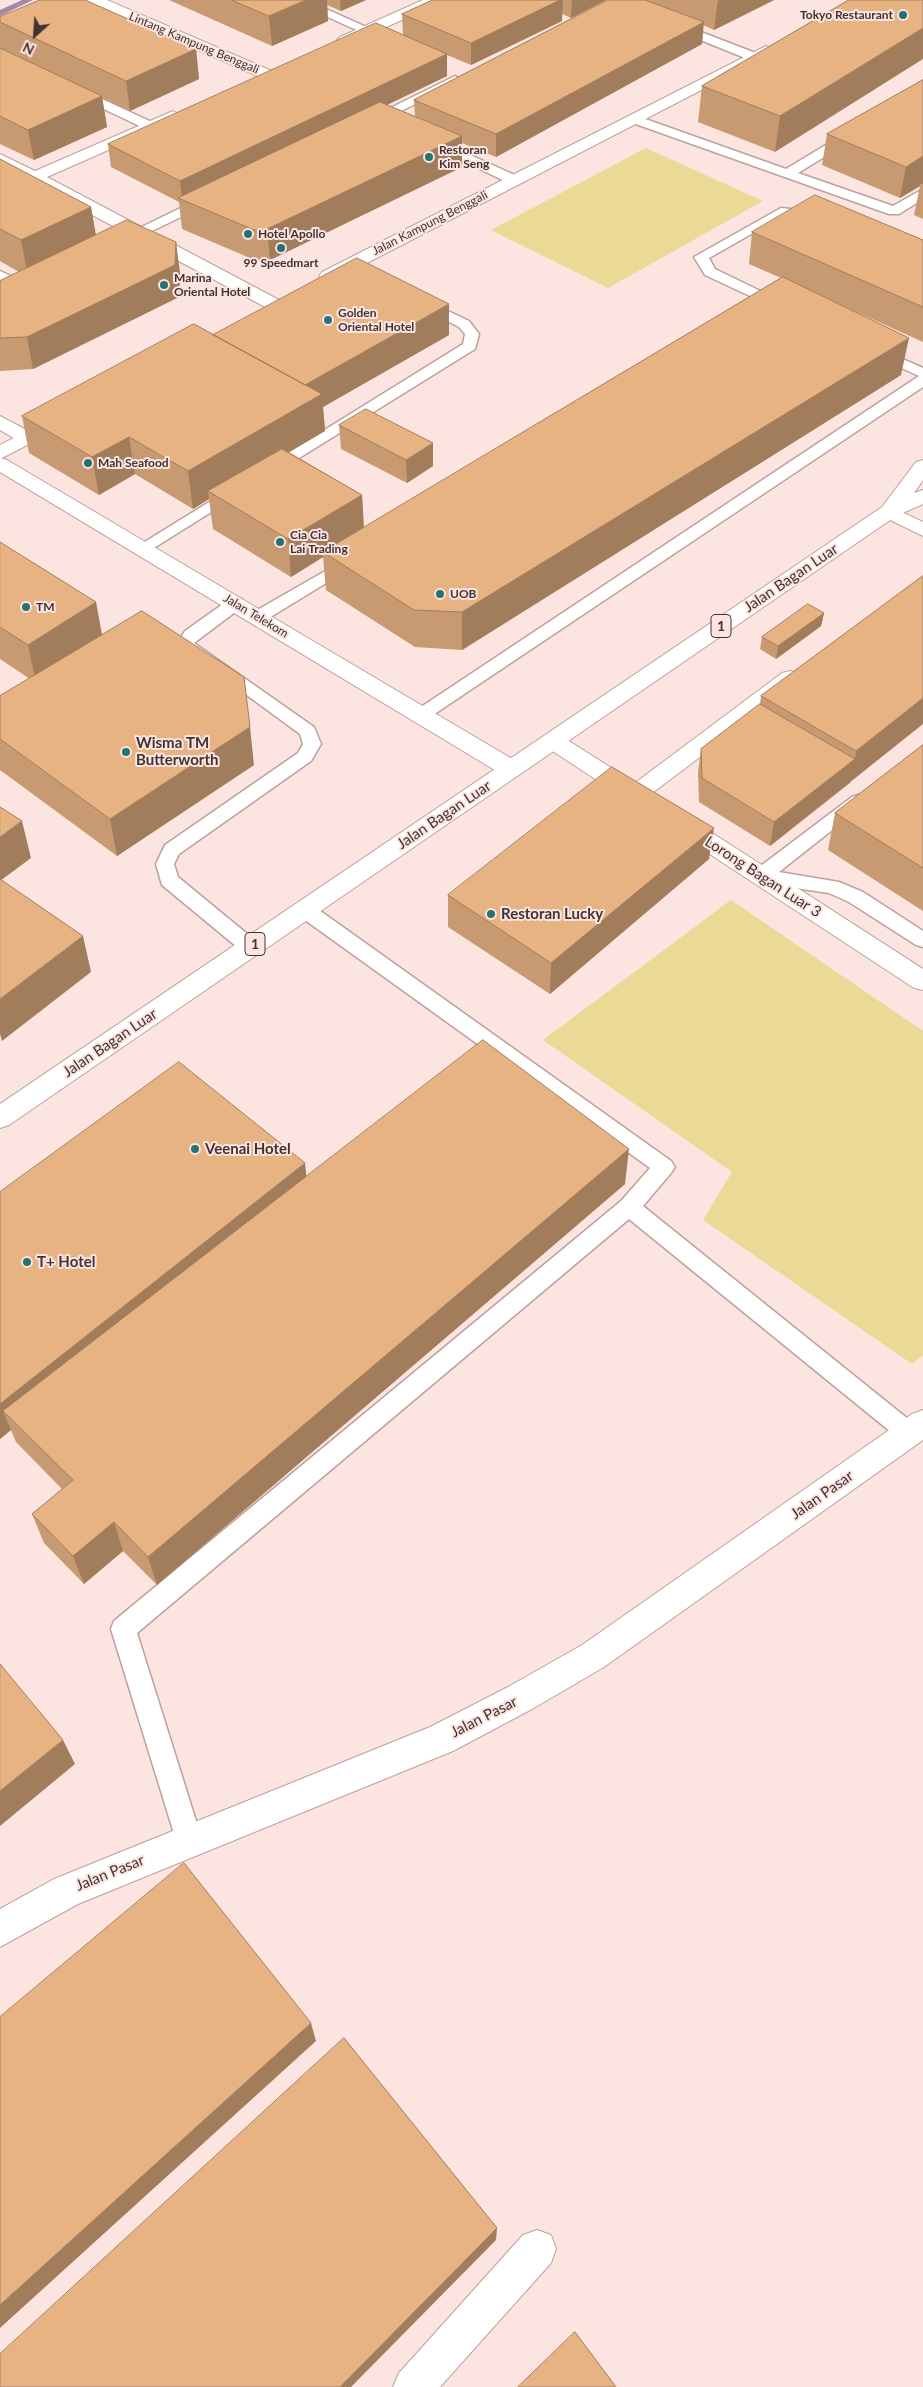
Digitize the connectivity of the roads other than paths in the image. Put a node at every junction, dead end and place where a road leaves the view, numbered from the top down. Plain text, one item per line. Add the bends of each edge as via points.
1 (94, 0) edge
2 (296, 0) edge
3 (435, 0) edge
4 (662, 21) edge
5 (367, 30) junction
6 (780, 44) edge
7 (330, 46) edge
8 (403, 46) edge
9 (754, 57) junction
10 (284, 66) edge
11 (448, 66) edge
12 (266, 74) junction
13 (248, 82) edge
14 (70, 89) edge
15 (186, 110) edge
16 (378, 117) junction
17 (634, 119) junction
18 (360, 125) edge
19 (396, 125) edge
20 (150, 126) junction
21 (856, 133) edge
22 (423, 138) edge
23 (0, 159) edge
24 (788, 173) junction
25 (34, 177) junction
26 (514, 180) junction
27 (923, 193) edge
28 (218, 194) edge
29 (867, 201) junction
30 (854, 211) edge
31 (826, 223) edge
32 (137, 232) junction
33 (111, 245) edge
34 (350, 264) junction
35 (368, 273) edge
36 (0, 275) edge
37 (317, 282) edge
38 (8, 294) edge
39 (292, 296) edge
40 (411, 296) edge
41 (275, 305) junction
42 (794, 312) edge
43 (258, 314) edge
44 (863, 344) edge
45 (923, 373) edge
46 (923, 380) edge
47 (70, 415) edge
48 (0, 422) edge
49 (27, 438) junction
50 (0, 453) edge
51 (0, 464) edge
52 (923, 466) edge
53 (261, 476) edge
54 (244, 486) edge
55 (923, 496) edge
56 (888, 512) junction
57 (923, 530) edge
58 (144, 548) junction
59 (359, 556) edge
60 (236, 604) junction
61 (258, 617) junction
62 (811, 663) edge
63 (421, 715) junction
64 (553, 741) junction
65 (511, 769) junction
66 (874, 788) edge
67 (635, 794) junction
68 (761, 876) junction
69 (305, 910) junction
70 (923, 940) edge
71 (250, 947) junction
72 (923, 981) edge
73 (0, 1118) edge
74 (629, 1207) junction
75 (916, 1429) edge
76 (189, 1840) junction
77 (0, 1929) edge
78 (537, 2249) dead end
79 (413, 2387) edge

1 - 12 street, Lintang Kampung Benggali
2 - 5 lane
3 - 5 street
4 - 9 lane
5 - 7 street
5 - 8 lane
6 - 9 street, Jalan Kampung Benggali
9 - 17 street, Jalan Kampung Benggali
10 - 12 street
11 - 16 lane via 466,75
12 - 13 street
14 - 20 lane
15 - 20 street
16 - 18 lane
16 - 19 lane
17 - 24 lane
17 - 26 street, Jalan Kampung Benggali
20 - 25 street
21 - 24 lane
22 - 26 lane
23 - 25 street
24 - 29 lane
25 - 32 street
26 - 34 street, Jalan Kampung Benggali
27 - 29 lane via 894,211
28 - 32 lane
29 - 30 lane
31 - 42 lane via 805,214 781,212 701,257 710,272
32 - 33 lane
32 - 41 street
34 - 35 lane
34 - 37 street, Jalan Kampung Benggali
36 - 38 lane via 27,285
39 - 41 street
40 - 53 lane via 464,324 472,334 470,346
41 - 43 street
44 - 45 lane
46 - 63 lane
47 - 49 street
48 - 49 street
49 - 50 street
51 - 58 street, Jalan Telekom
52 - 56 street, Jalan Bagan Luar / 1
54 - 58 lane
55 - 56 street, Jalan Bagan Luar / 1
56 - 57 street
56 - 64 street, Jalan Bagan Luar / 1
58 - 60 street, Jalan Telekom
59 - 61 lane
60 - 61 street, Jalan Telekom
60 - 71 lane via 191,635 185,644 308,731 312,744 305,757 172,850 165,864 169,880
61 - 63 street, Jalan Telekom
62 - 67 street
63 - 65 street, Jalan Telekom
64 - 65 street, Jalan Bagan Luar / 1
64 - 67 street, Lorong Bagan Luar 3
65 - 69 street, Jalan Bagan Luar / 1
66 - 68 lane
67 - 68 street, Lorong Bagan Luar 3
68 - 70 lane via 832,887 856,897
68 - 72 street, Lorong Bagan Luar 3
69 - 71 street, Jalan Bagan Luar / 1
69 - 74 lane via 664,1167
71 - 73 street, Jalan Bagan Luar / 1
74 - 75 lane
74 - 76 lane via 123,1629
75 - 76 street, Jalan Pasar via 593,1656 520,1698 441,1738
76 - 77 street, Jalan Pasar via 66,1891
78 - 79 street

